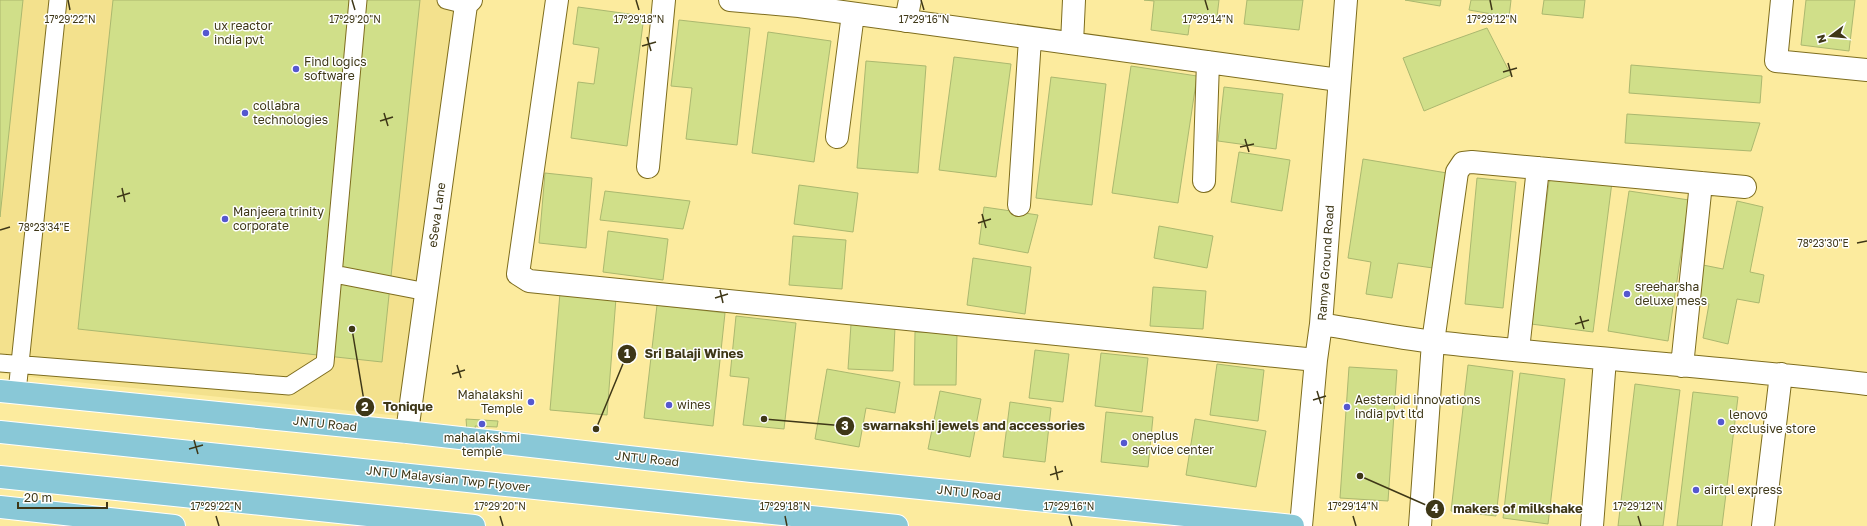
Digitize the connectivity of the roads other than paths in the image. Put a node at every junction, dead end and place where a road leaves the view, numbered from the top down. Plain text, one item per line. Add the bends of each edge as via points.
1 (58, 0) edge
2 (358, 0) edge
3 (557, 0) edge
4 (664, 0) edge
5 (730, 0) edge
6 (1074, 0) edge
7 (1346, 0) edge
8 (1782, 0) edge
9 (461, 2) edge
10 (799, 3) edge
11 (908, 10) edge
12 (852, 14) junction
13 (1030, 39) junction
14 (1072, 43) junction
15 (1208, 62) junction
16 (1867, 70) edge
17 (1339, 80) junction
18 (837, 137) dead end
19 (648, 167) dead end
20 (1538, 168) junction
21 (1204, 181) dead end
22 (1701, 183) junction
23 (1746, 187) dead end
24 (1019, 205) dead end
25 (334, 274) junction
26 (427, 292) junction
27 (1321, 324) junction
28 (1433, 342) junction
29 (1518, 350) junction
30 (1605, 359) junction
31 (1316, 360) junction
32 (0, 363) edge
33 (20, 366) junction
34 (1682, 366) junction
35 (1780, 374) junction
36 (1867, 384) edge
37 (9, 391) edge
38 (0, 432) edge
39 (407, 432) junction
40 (0, 477) edge
41 (0, 507) edge
42 (174, 526) edge
43 (474, 526) edge
44 (897, 526) edge
45 (1294, 526) edge
46 (1301, 526) edge
47 (1420, 526) edge
48 (1592, 526) edge
49 (1763, 526) edge

1 - 33 lane
2 - 25 lane
3 - 31 street via 518,274 529,281
4 - 19 street
5 - 10 street
6 - 14 street
7 - 17 street, Ramya Ground Road
8 - 16 street via 1776,61
9 - 26 street, eSeva Lane
10 - 12 street
11 - 12 street
11 - 13 street
12 - 18 street
13 - 14 street
13 - 24 street
14 - 15 street
15 - 17 street
15 - 21 street
17 - 27 street, Ramya Ground Road
20 - 22 street
20 - 28 street via 1472,162 1463,163 1457,172
20 - 29 street
22 - 23 street
22 - 34 street
25 - 26 lane
25 - 33 lane via 325,363 289,386
26 - 39 street, eSeva Lane
27 - 28 street
27 - 31 street, Ramya Ground Road
28 - 29 street
28 - 47 street
29 - 30 street
30 - 34 street
30 - 48 street
31 - 46 street, Ramya Ground Road
32 - 33 lane
33 - 37 lane
34 - 35 street
35 - 36 street
35 - 49 street
37 - 39 main road, JNTU Road
38 - 44 main road, JNTU Malaysian Twp Flyover
39 - 45 main road, JNTU Road via 752,471
40 - 43 main road
41 - 42 main road

